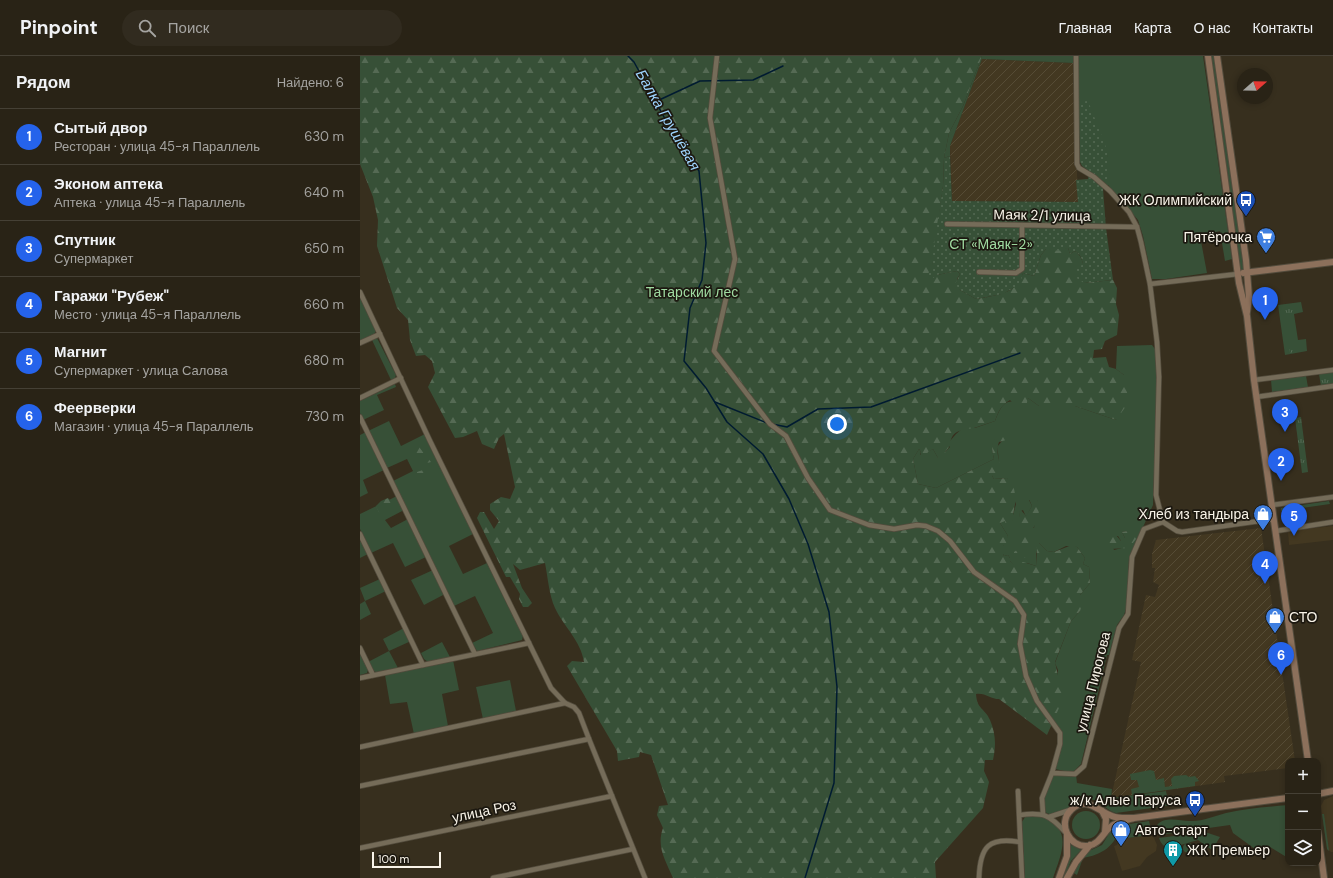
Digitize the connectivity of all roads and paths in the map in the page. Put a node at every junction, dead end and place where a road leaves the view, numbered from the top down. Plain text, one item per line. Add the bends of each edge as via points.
1 (717, 56) edge
2 (1076, 56) edge
3 (1208, 56) edge
4 (1217, 56) edge
5 (947, 224) dead end
6 (1022, 226) junction
7 (1137, 227) junction
8 (1333, 262) edge
9 (979, 272) dead end
10 (1247, 272) junction
11 (1238, 274) junction
12 (1150, 284) junction
13 (360, 293) edge
14 (1247, 316) junction
15 (380, 334) junction
16 (360, 343) edge
17 (1333, 370) edge
18 (401, 378) junction
19 (1254, 380) junction
20 (1333, 386) edge
21 (1256, 397) junction
22 (360, 398) edge
23 (360, 417) edge
24 (1333, 497) edge
25 (1272, 505) junction
26 (1274, 519) junction
27 (1163, 522) junction
28 (1333, 522) edge
29 (1276, 530) junction
30 (360, 534) edge
31 (529, 643) junction
32 (360, 648) edge
33 (475, 654) junction
34 (423, 665) junction
35 (373, 675) junction
36 (360, 678) edge
37 (565, 703) junction
38 (589, 739) junction
39 (360, 747) edge
40 (1308, 758) edge
41 (1052, 773) junction
42 (360, 786) edge
43 (1018, 791) dead end
44 (1333, 791) edge
45 (1321, 793) edge
46 (612, 796) junction
47 (1285, 798) edge
48 (1099, 808) junction
49 (1071, 810) junction
50 (1043, 814) junction
51 (1020, 815) junction
52 (1049, 817) junction
53 (1134, 818) junction
54 (1105, 832) junction
55 (1067, 834) junction
56 (1020, 842) junction
57 (1090, 845) junction
58 (360, 848) edge
59 (633, 850) junction
60 (1321, 855) edge
61 (494, 878) edge
62 (645, 878) edge
63 (979, 878) edge
64 (1022, 878) edge
65 (1059, 878) edge
66 (1067, 878) edge
67 (1324, 878) edge

1 - 41 street via 710,118 735,260 714,351 770,424 786,436 808,478 830,510 869,525 894,529 917,525 938,531 950,541 974,572 1015,601 1024,615 1020,644 1026,676 1037,701 1060,733 1060,744
2 - 7 street via 1077,164 1110,191 1129,212
3 - 11 main road
4 - 10 main road
5 - 6 street, Маяк 2/1 улица
6 - 7 street, Маяк 2/1 улица
6 - 9 street via 1022,269 1016,273
7 - 12 street
8 - 10 main road
10 - 11 main road
10 - 14 main road
11 - 12 street
11 - 14 main road
12 - 27 street via 1159,377 1156,495
13 - 15 street
14 - 19 main road
15 - 16 street
15 - 18 street
17 - 19 street
18 - 22 street
18 - 31 street
19 - 21 main road
20 - 21 street
21 - 25 main road
23 - 33 street
24 - 25 street
25 - 26 main road
26 - 27 street via 1182,532
26 - 29 main road
27 - 41 street, улица Пирогова via 1144,529 1132,557 1128,614 1119,628 1084,766 1075,774
28 - 29 street
29 - 40 main road
30 - 34 street
31 - 33 street
31 - 37 street via 551,688
32 - 35 street
33 - 34 street
34 - 35 street
35 - 36 street
37 - 38 street via 579,713
37 - 39 street
38 - 42 street
38 - 46 street
41 - 50 street via 1042,798
43 - 51 street
44 - 45 main road
46 - 58 street, улица Роз
46 - 59 street
47 - 53 main road
48 - 49 main road via 1081,804
48 - 53 main road via 1112,816
48 - 54 main road via 1106,819
49 - 52 street
49 - 55 main road via 1065,820
50 - 51 street
50 - 52 street
51 - 56 street
52 - 55 street
53 - 54 main road via 1113,825
54 - 57 main road via 1099,841
55 - 57 main road via 1075,843
55 - 65 main road via 1067,856
56 - 63 street via 994,841 986,847 982,854
56 - 64 street
57 - 66 main road
59 - 61 street
59 - 62 street
60 - 67 main road

